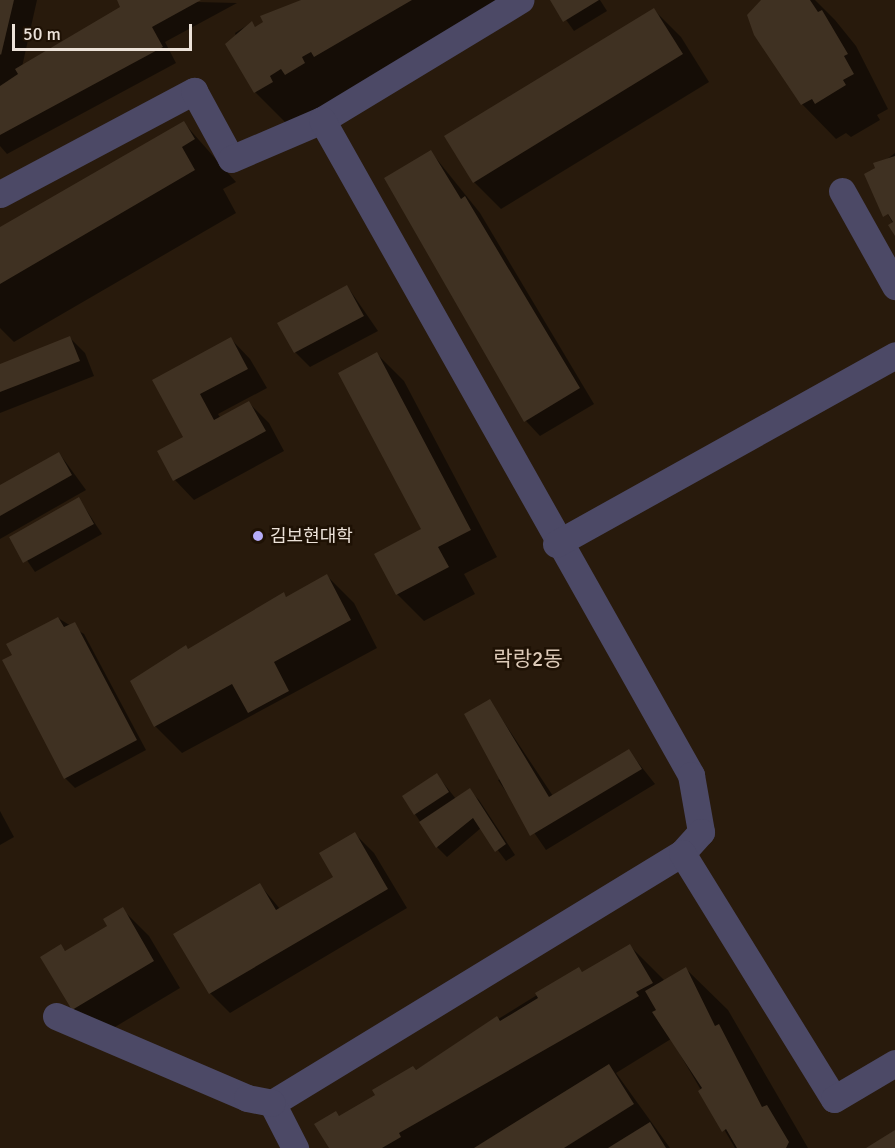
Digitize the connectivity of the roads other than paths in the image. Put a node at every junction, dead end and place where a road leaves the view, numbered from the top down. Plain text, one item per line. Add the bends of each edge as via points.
1 (520, 0) edge
2 (322, 120) junction
3 (842, 191) dead end
4 (0, 194) edge
5 (895, 286) edge
6 (895, 355) edge
7 (556, 544) junction
8 (682, 853) junction
9 (56, 1016) dead end
10 (895, 1063) edge
11 (272, 1103) junction
12 (295, 1148) edge

1 - 2 street
2 - 4 street via 231,159 194,91
2 - 7 street
3 - 5 street
6 - 7 street
7 - 8 street via 691,775 701,832
8 - 10 street via 834,1099
8 - 11 street
9 - 11 street via 247,1098
11 - 12 street

